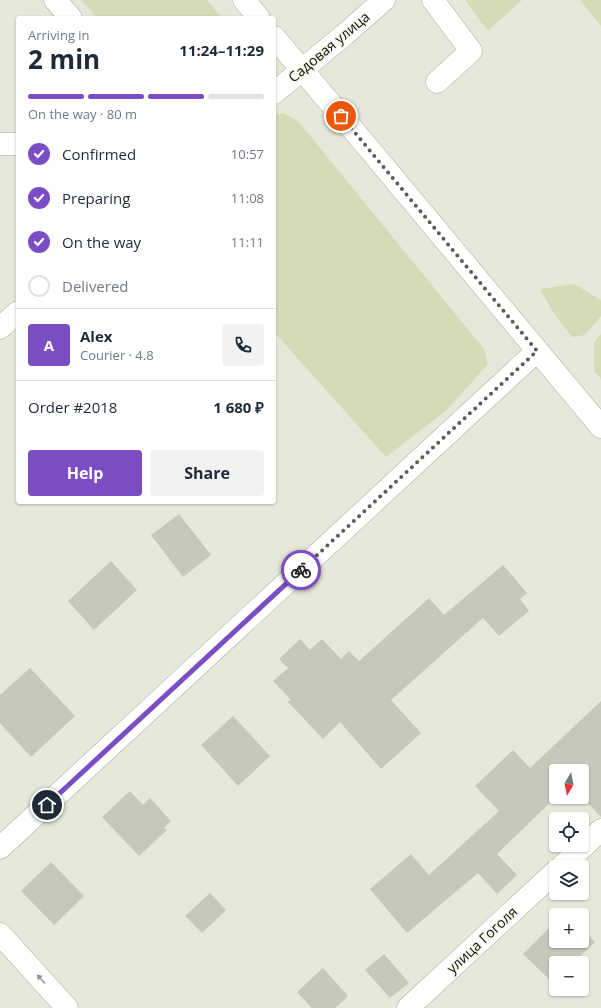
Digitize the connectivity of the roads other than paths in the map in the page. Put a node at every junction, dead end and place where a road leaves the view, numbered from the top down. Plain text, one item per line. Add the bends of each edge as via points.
1 (56, 0) edge
2 (244, 0) edge
3 (384, 0) edge
4 (433, 0) edge
5 (69, 16) edge
6 (256, 16) edge
7 (276, 39) edge
8 (302, 71) junction
9 (437, 82) dead end
10 (276, 91) edge
11 (0, 144) edge
12 (16, 144) edge
13 (16, 314) edge
14 (0, 328) edge
15 (537, 351) junction
16 (601, 426) edge
17 (601, 830) edge
18 (0, 848) edge
19 (569, 860) edge
20 (549, 877) edge
21 (0, 934) edge
22 (67, 1008) edge
23 (408, 1008) edge

1 - 5 street
2 - 6 street
3 - 8 street, Садовая улица
4 - 9 street via 471,51
7 - 8 street
8 - 10 street, Садовая улица
8 - 15 street
11 - 12 street
13 - 14 street
15 - 16 street
15 - 18 street
17 - 19 street
20 - 23 street, улица Гоголя
22 -> 21 street

